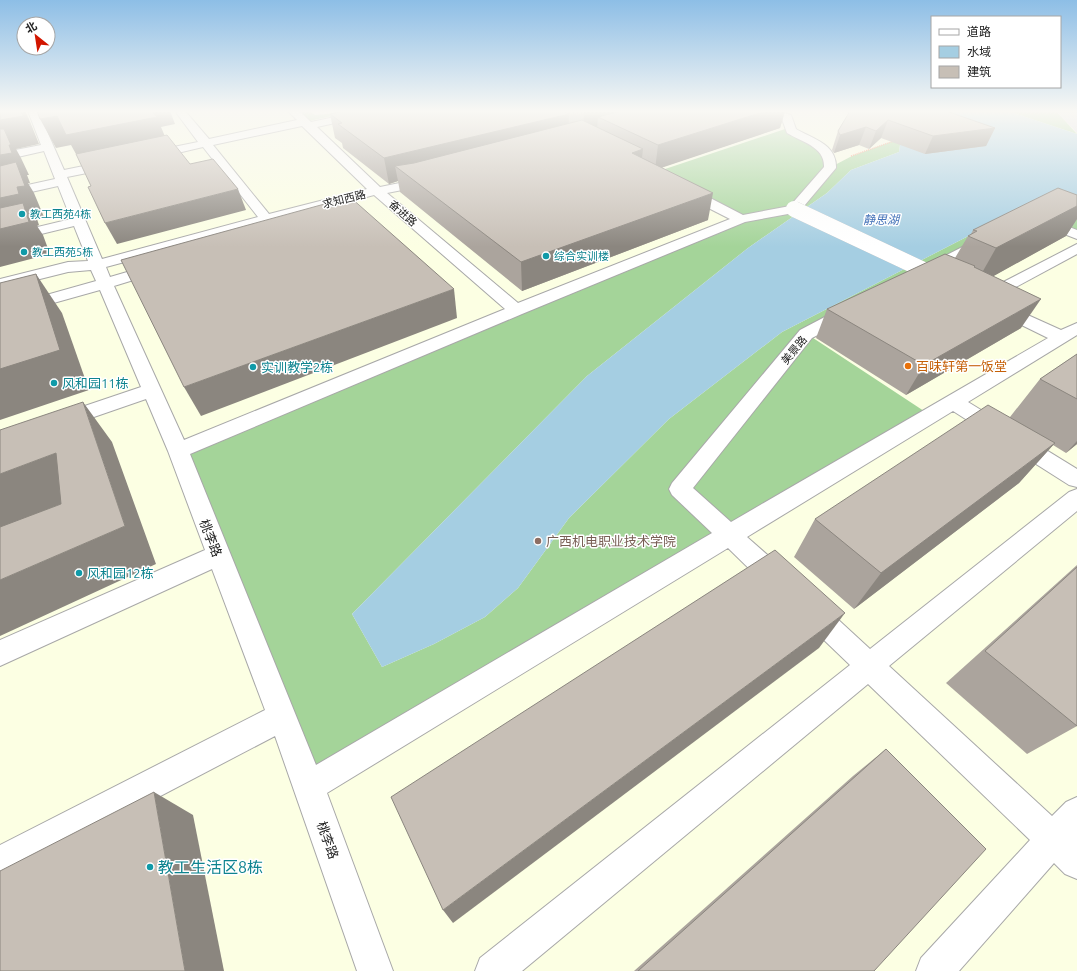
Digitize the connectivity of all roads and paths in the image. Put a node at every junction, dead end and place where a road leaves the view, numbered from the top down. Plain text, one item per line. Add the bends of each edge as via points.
1 (52, 156) edge
2 (149, 156) edge
3 (216, 156) edge
4 (341, 156) edge
5 (828, 156) edge
6 (851, 156) edge
7 (136, 159) edge
8 (121, 162) edge
9 (830, 168) junction
10 (443, 177) edge
11 (61, 178) junction
12 (671, 184) edge
13 (378, 191) junction
14 (0, 195) edge
15 (390, 201) junction
16 (367, 208) dead end
17 (794, 209) junction
18 (266, 219) junction
19 (741, 219) junction
20 (1023, 220) edge
21 (78, 221) junction
22 (995, 234) edge
23 (1077, 235) edge
24 (0, 240) edge
25 (1077, 248) edge
26 (172, 264) edge
27 (96, 265) junction
28 (936, 276) edge
29 (911, 279) edge
30 (104, 283) junction
31 (0, 284) edge
32 (862, 304) edge
33 (516, 310) junction
34 (0, 313) edge
35 (1077, 328) edge
36 (1061, 337) junction
37 (151, 390) junction
38 (952, 401) junction
39 (45, 427) edge
40 (178, 452) junction
41 (1077, 479) edge
42 (1077, 498) edge
43 (731, 535) junction
44 (218, 555) junction
45 (0, 653) edge
46 (868, 665) junction
47 (282, 717) junction
48 (309, 786) junction
49 (1077, 812) edge
50 (1065, 851) edge
51 (0, 863) edge
52 (375, 971) edge
53 (493, 971) edge
54 (934, 971) edge

1 - 11 lane, 桃李路
2 - 7 lane
3 - 18 lane
4 - 13 lane, 奋进路
5 - 9 lane via 832,162
6 - 9 path
8 - 11 lane
9 - 17 lane
10 - 13 lane, 求知西路 via 412,186
11 - 14 lane
11 - 21 lane, 桃李路
12 - 19 lane
13 - 15 lane, 奋进路
13 - 18 lane, 求知西路
15 - 16 lane
15 - 33 lane, 奋进路
17 - 19 lane
17 - 28 lane, bridge
18 - 27 lane, 求知西路
19 - 33 lane
20 - 23 lane via 1030,216
21 - 24 lane
21 - 27 lane, 桃李路
22 - 29 lane
25 - 36 lane via 976,295
26 - 30 lane
27 - 30 lane, 桃李路
27 - 31 lane, 求知西路 via 68,267
30 - 34 lane
30 - 37 lane, 桃李路
32 - 43 lane, 美景路 via 806,334 680,489
33 - 40 lane
35 - 36 lane
36 - 38 lane
37 - 39 lane
37 - 40 lane, 桃李路
38 - 41 lane
38 - 43 lane
40 - 44 lane, 桃李路
42 - 46 lane
43 - 46 lane
43 - 48 lane
44 - 45 lane
44 - 47 lane, 桃李路
46 - 50 lane
46 - 53 lane
47 - 48 lane, 桃李路
47 - 51 lane
48 - 52 lane, 桃李路
49 - 50 lane
50 - 54 lane

